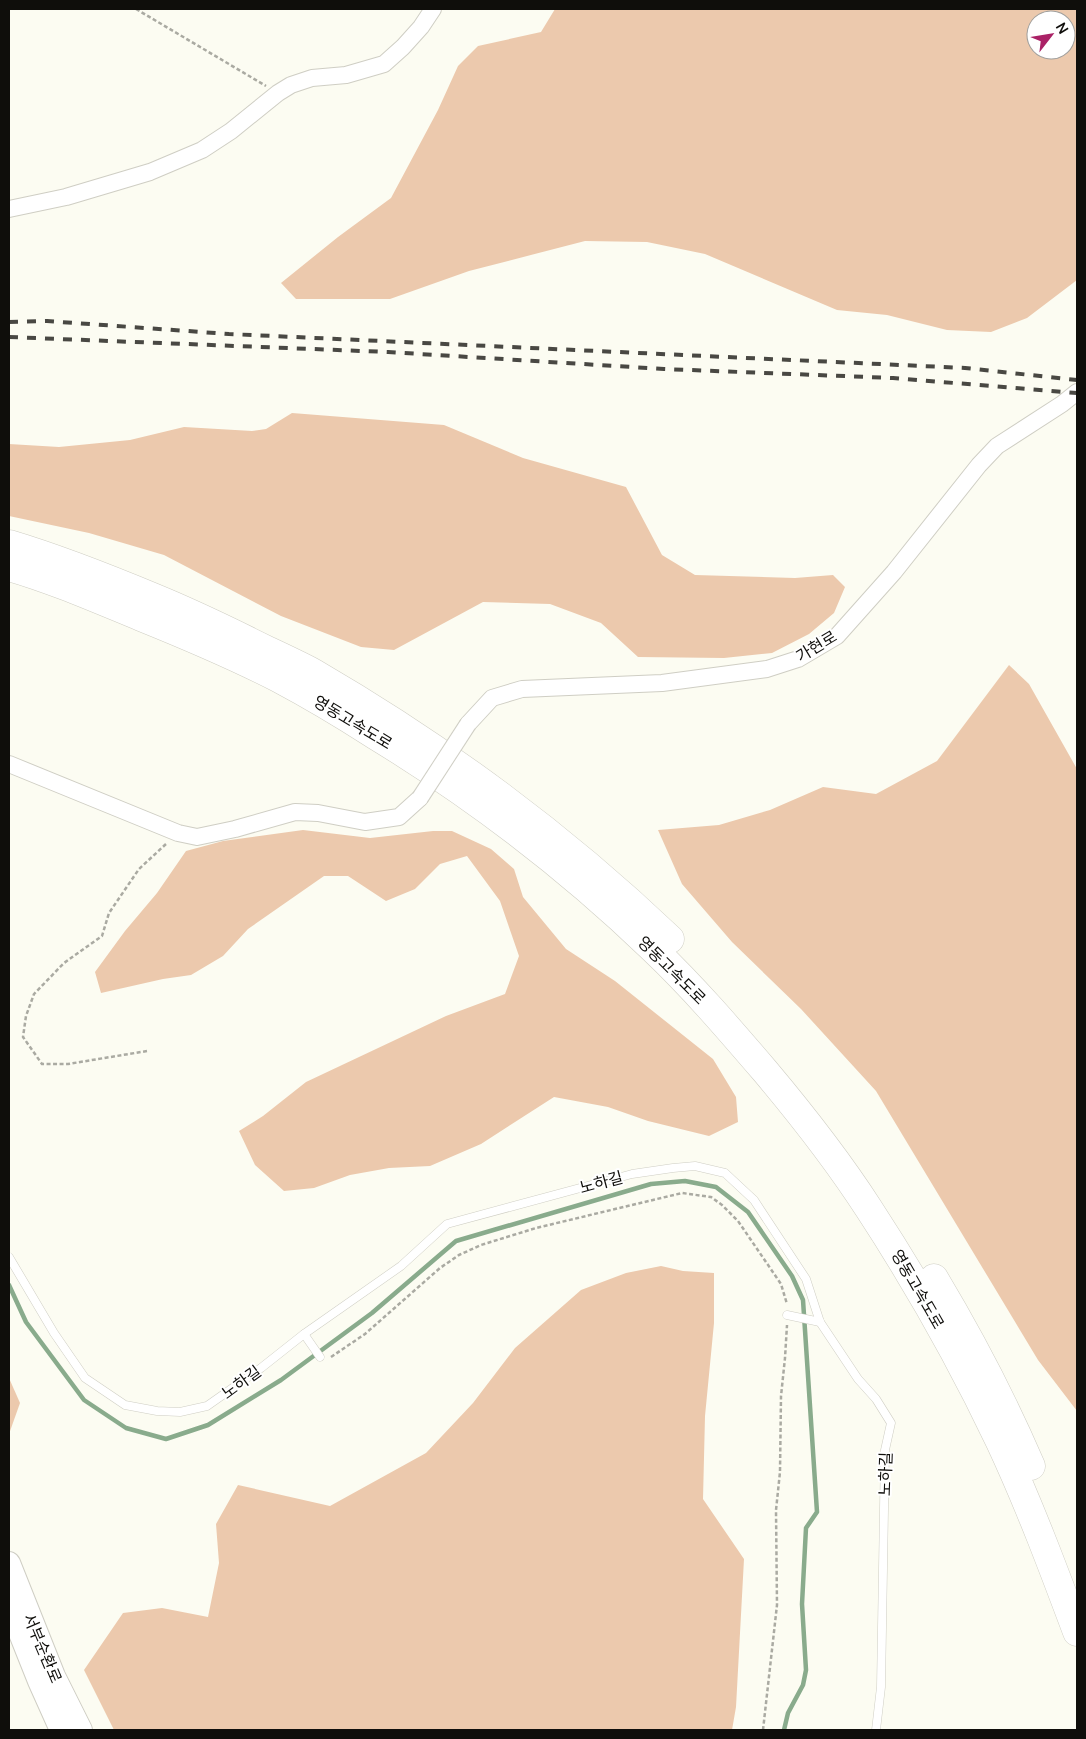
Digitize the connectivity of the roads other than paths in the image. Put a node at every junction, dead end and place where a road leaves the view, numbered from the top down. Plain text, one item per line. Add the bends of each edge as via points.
1 (434, 9) edge
2 (9, 209) edge
3 (1077, 392) edge
4 (9, 544) edge
5 (9, 567) edge
6 (9, 764) edge
7 (9, 1256) edge
8 (791, 1316) road end
9 (817, 1321) junction
10 (304, 1334) junction
11 (322, 1360) road end
12 (9, 1564) edge
13 (1077, 1584) edge
14 (9, 1606) edge
15 (1077, 1632) edge
16 (61, 1730) edge
17 (81, 1730) edge
18 (876, 1730) edge

1 - 2 street via 403,47 384,64 291,85 202,150 150,172 66,197
3 - 6 street, 가현로, bridge via 997,446 837,636 798,659 767,669 662,682 522,689 492,698 468,724 420,798 399,817 365,822 295,812 197,837 178,833
4 - 13 highway, 영동고속도로 via 120,583 182,609 312,672 395,723 531,818 669,938 795,1077 859,1161 909,1237 958,1318 1013,1423
5 - 15 highway, 영동고속도로 via 40,576 206,643 344,716 452,785 533,844 653,949 724,1022 818,1136 868,1207 964,1370 1001,1444 1037,1526
7 - 10 lane, 노하길 via 54,1334 86,1378 125,1405 180,1412 207,1406
8 - 9 lane
9 - 10 lane, 노하길 via 806,1279 754,1200 725,1174 695,1166 632,1174 446,1224 401,1266
9 - 18 lane, 노하길 via 891,1423 885,1450 881,1688
10 - 11 lane
12 - 17 street, 서부순환로 via 54,1676
14 - 16 street, 서부순환로

